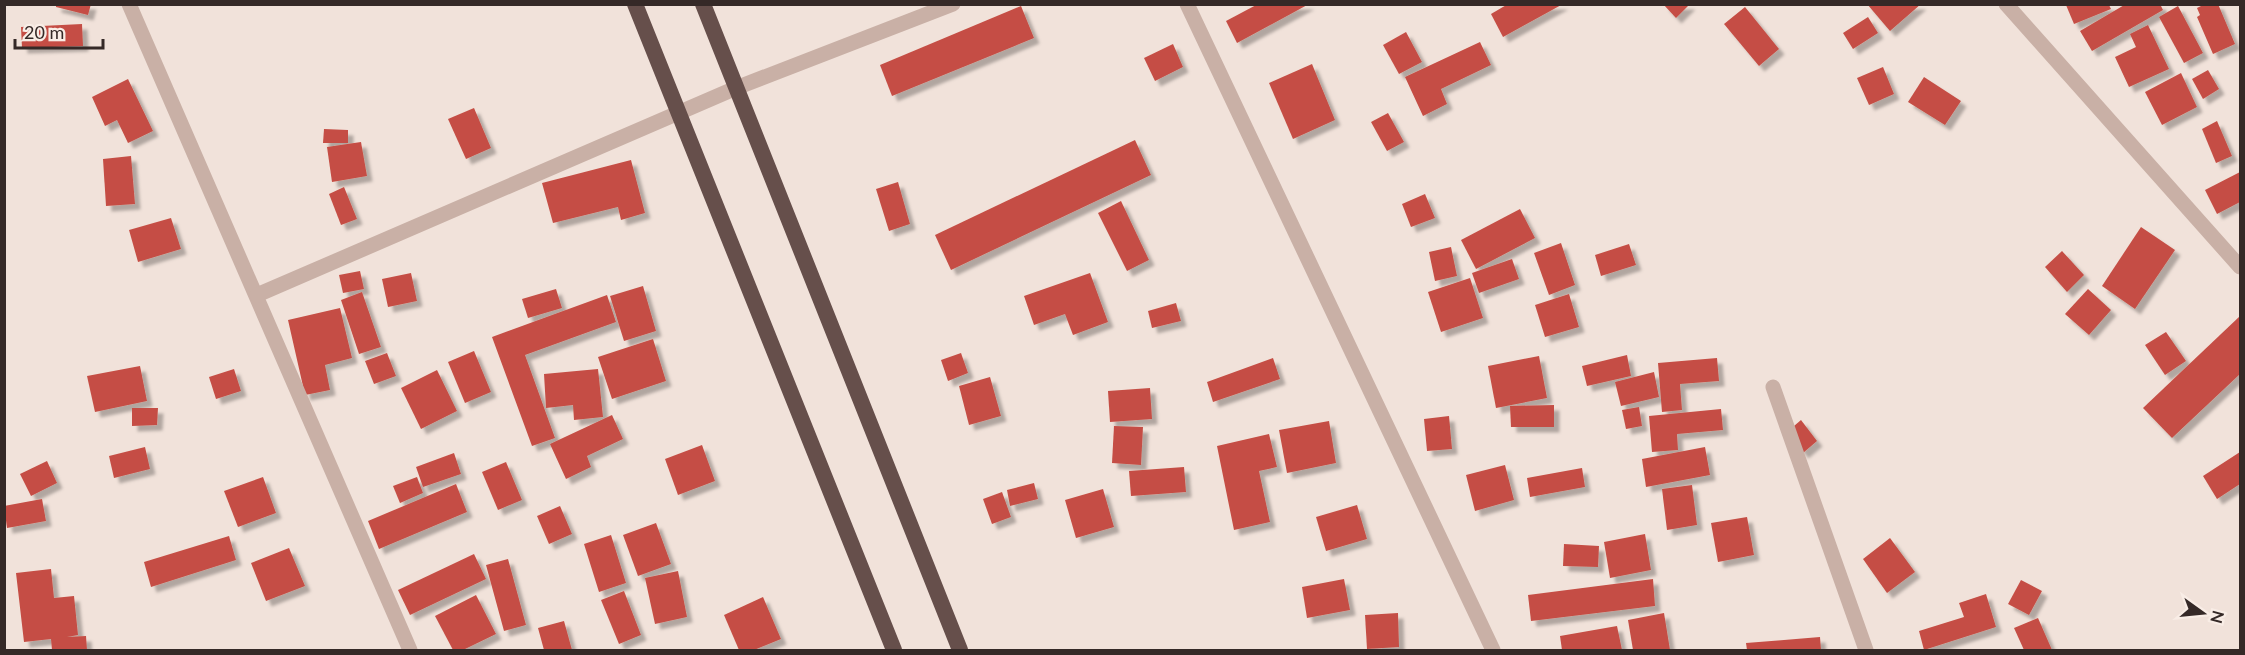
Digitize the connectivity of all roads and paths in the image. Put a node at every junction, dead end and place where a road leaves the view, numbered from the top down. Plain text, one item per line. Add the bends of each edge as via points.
1 (129, 4) edge
2 (635, 4) edge
3 (702, 4) edge
4 (953, 4) edge
5 (1187, 4) edge
6 (2006, 4) edge
7 (736, 88) junction
8 (678, 112) junction
9 (2241, 267) edge
10 (256, 295) junction
11 (1773, 387) dead end
12 (410, 651) edge
13 (894, 651) edge
14 (960, 651) edge
15 (1493, 651) edge
16 (1866, 651) edge

1 - 10 street
2 - 8 highway
3 - 7 highway
4 - 7 street
5 - 15 street
6 - 9 street
7 - 8 street
7 - 14 highway
8 - 10 street
8 - 13 highway
10 - 12 street
11 - 16 street

